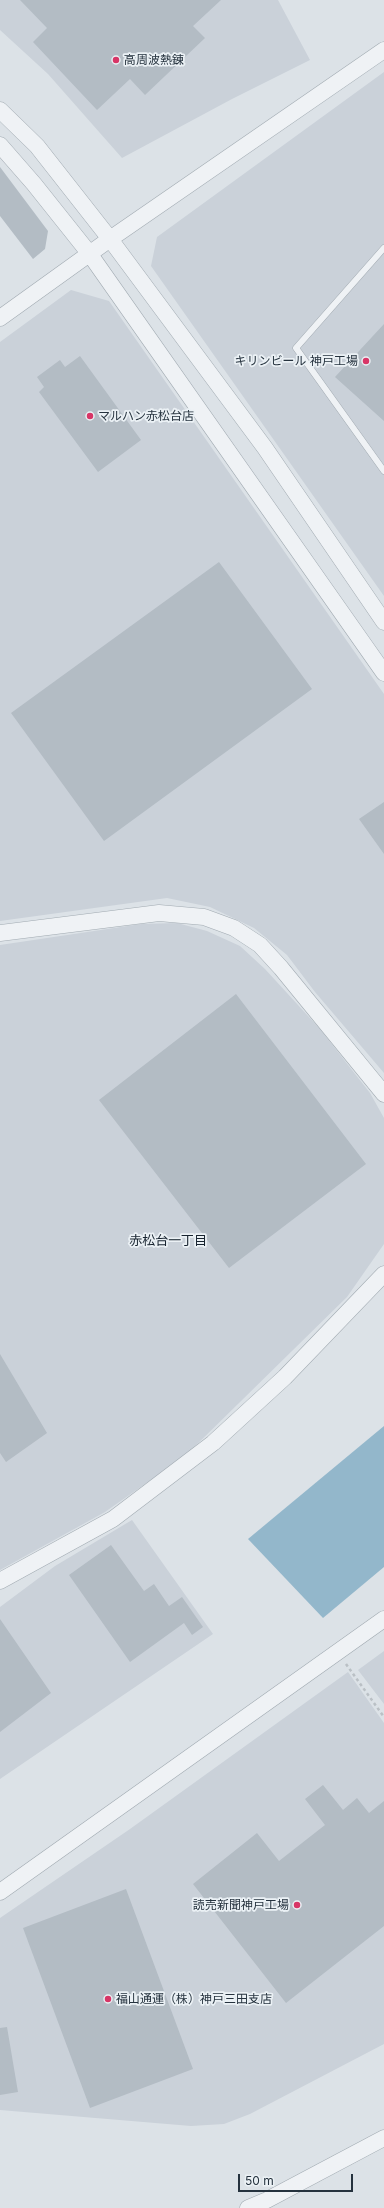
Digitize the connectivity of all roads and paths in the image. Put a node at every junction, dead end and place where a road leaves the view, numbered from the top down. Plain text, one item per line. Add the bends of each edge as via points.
1 (384, 50) edge
2 (0, 110) edge
3 (0, 145) edge
4 (110, 238) junction
5 (384, 248) edge
6 (89, 253) junction
7 (0, 318) edge
8 (384, 471) edge
9 (384, 622) edge
10 (384, 673) edge
11 (0, 933) edge
12 (384, 1094) edge
13 (384, 1274) edge
14 (0, 1581) edge
15 (384, 1619) edge
16 (338, 1652) junction
17 (384, 1716) edge
18 (0, 1892) edge
19 (384, 2138) edge
20 (248, 2208) edge

1 - 4 street
2 - 4 street via 37,146
3 - 6 street
4 - 6 street
4 - 9 street via 265,448
5 - 8 lane via 296,348
6 - 7 street
6 - 10 street
11 - 12 street via 160,913 204,917 234,928 260,945 281,968
13 - 14 street via 285,1377 213,1443 113,1519
15 - 16 street
16 - 17 path
16 - 18 street
19 - 20 street

